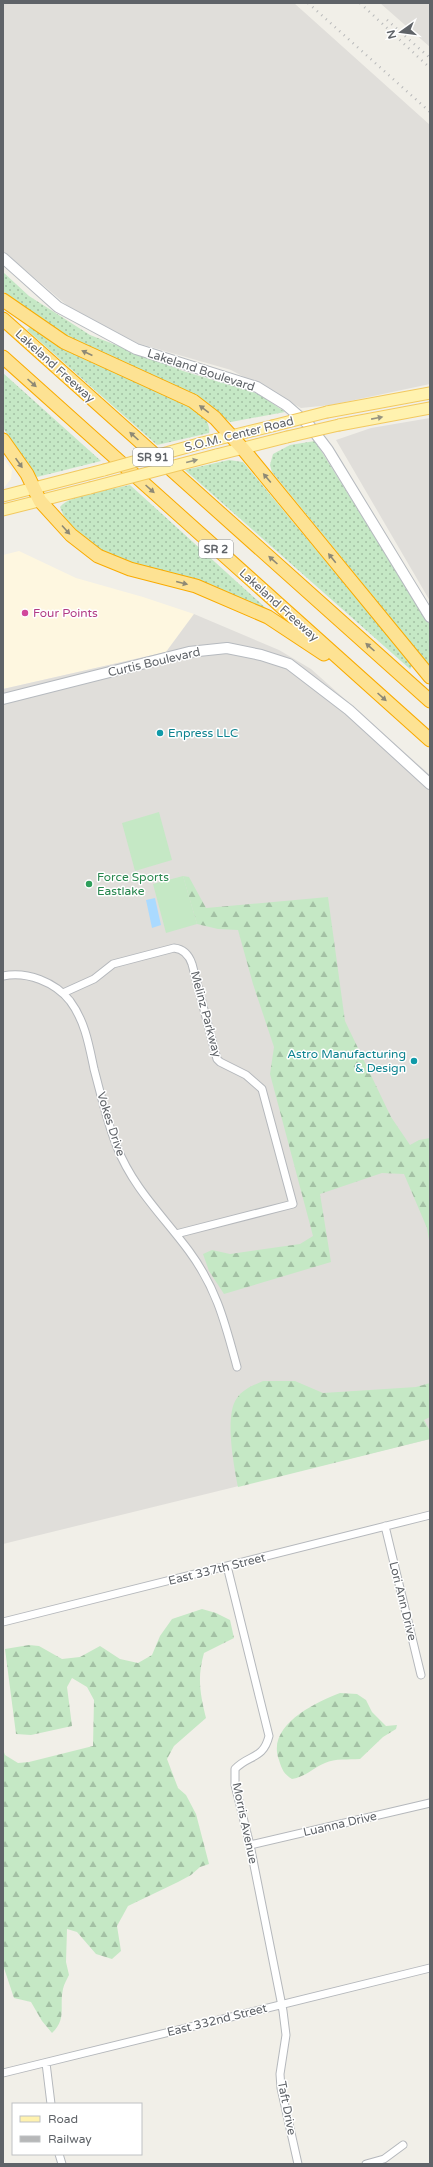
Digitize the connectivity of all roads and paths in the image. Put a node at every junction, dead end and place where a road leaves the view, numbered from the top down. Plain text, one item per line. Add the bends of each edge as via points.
1 (3, 258) edge
2 (3, 300) edge
3 (3, 319) edge
4 (3, 357) edge
5 (430, 393) edge
6 (430, 408) edge
7 (231, 436) junction
8 (3, 440) edge
9 (243, 449) junction
10 (34, 488) junction
11 (3, 496) edge
12 (40, 501) junction
13 (3, 510) edge
14 (430, 617) edge
15 (430, 677) edge
16 (361, 678) junction
17 (3, 699) edge
18 (430, 701) edge
19 (430, 740) edge
20 (430, 784) edge
21 (3, 976) edge
22 (64, 993) junction
23 (176, 1234) junction
24 (237, 1367) dead end
25 (430, 1515) edge
26 (385, 1526) junction
27 (227, 1566) junction
28 (3, 1622) edge
29 (421, 1676) dead end
30 (430, 1802) edge
31 (250, 1845) junction
32 (430, 1968) edge
33 (282, 2004) junction
34 (46, 2062) junction
35 (3, 2073) edge
36 (51, 2103) edge
37 (403, 2145) dead end
38 (298, 2164) edge
39 (366, 2164) edge

1 - 14 street, Lakeland Boulevard via 58,307 136,349 257,387 286,405 309,425 328,450
7 -> 2 highway via 215,418 193,401 64,342
18 -> 3 highway, Lakeland Freeway / SR 2
4 -> 16 highway, Lakeland Freeway / SR 2
5 - 7 main road, S.O.M. Center Road / SR 91, bridge via 327,412
9 -> 6 main road, S.O.M. Center Road / SR 91, bridge via 339,425
7 - 9 highway
7 - 10 main road, S.O.M. Center Road / SR 91, bridge
8 -> 10 highway
12 -> 9 main road, S.O.M. Center Road / SR 91, bridge
15 -> 9 highway
10 - 11 main road, S.O.M. Center Road / SR 91
10 - 12 highway
12 - 13 main road, S.O.M. Center Road / SR 91
12 -> 16 highway via 71,534 98,556 130,569 196,586 268,617
16 -> 19 highway, Lakeland Freeway / SR 2
17 - 20 street, Curtis Boulevard via 189,652 227,648 289,664 349,710
21 - 22 street, Vokes Drive via 41,978
22 - 23 street, Vokes Drive via 77,1012 86,1034 106,1116 117,1148 131,1176 148,1201
22 - 23 street, Melinz Parkway via 94,979 113,964 174,948 181,950 189,956 192,964 217,1059 246,1075 262,1089 293,1204
23 - 24 street, Vokes Drive via 202,1270 218,1301
25 - 26 street, East 337th Street
26 - 27 street, East 337th Street
26 - 29 street, Lori Ann Drive
27 - 28 street, East 337th Street
27 - 31 street, Morris Avenue via 269,1736 266,1748 259,1755 242,1762 235,1769 235,1785
30 - 31 street, Luanna Drive
31 - 33 street, Morris Avenue
32 - 33 street, East 332nd Street
33 - 34 street, East 332nd Street
33 - 38 street, Taft Drive via 286,2035 280,2074 281,2088
34 - 35 street, East 332nd Street
34 - 36 street
37 - 39 street via 384,2159

